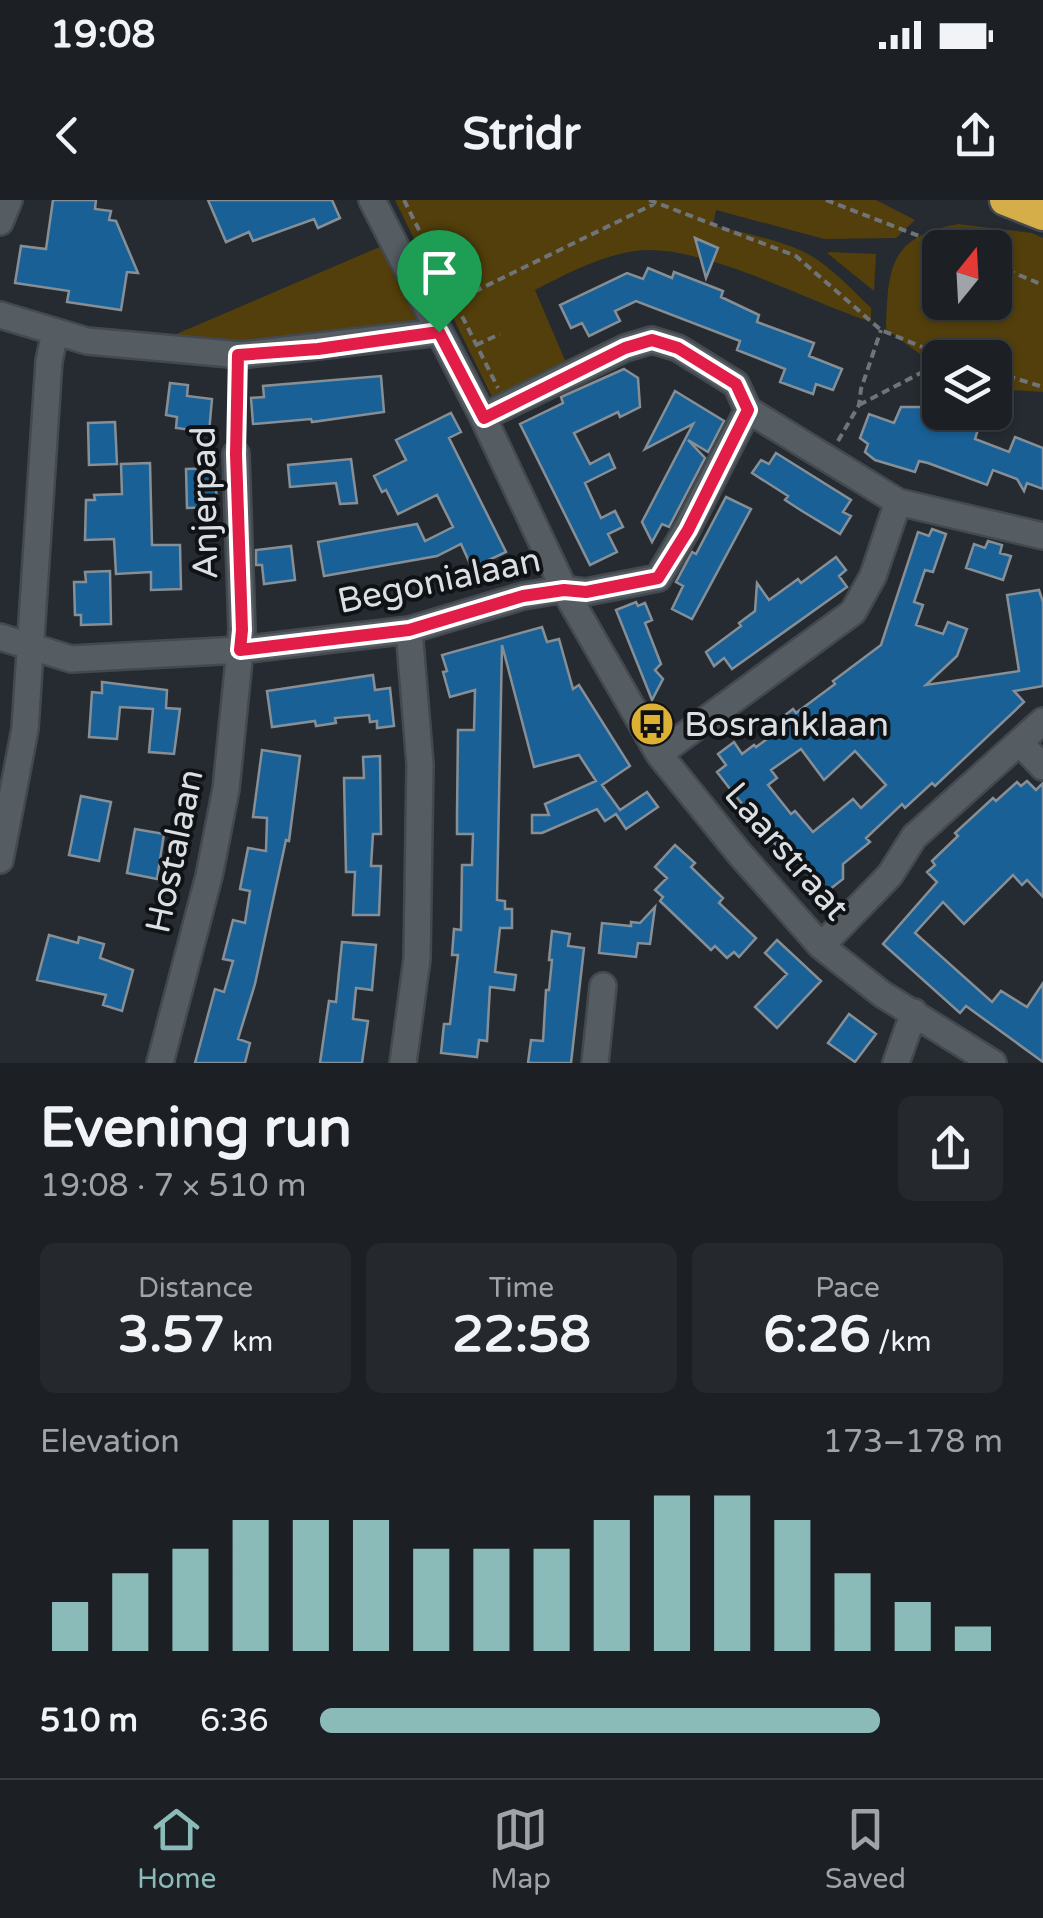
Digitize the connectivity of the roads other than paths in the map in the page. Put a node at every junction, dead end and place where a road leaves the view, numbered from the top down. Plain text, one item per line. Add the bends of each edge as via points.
1 (8, 200) edge
2 (372, 200) edge
3 (1005, 200) edge
4 (1043, 214) edge
5 (0, 222) edge
6 (0, 315) edge
7 (434, 323) junction
8 (55, 333) junction
9 (748, 410) junction
10 (490, 414) junction
11 (236, 454) road end
12 (898, 502) junction
13 (1043, 536) edge
14 (564, 590) junction
15 (409, 630) junction
16 (0, 637) edge
17 (30, 648) junction
18 (240, 650) junction
19 (1043, 722) edge
20 (1020, 743) junction
21 (659, 754) junction
22 (1043, 767) edge
23 (0, 860) edge
24 (822, 946) junction
25 (603, 986) dead end
26 (914, 1012) junction
27 (160, 1063) edge
28 (403, 1063) edge
29 (595, 1063) edge
30 (896, 1063) edge
31 (993, 1063) edge

1 - 5 street
2 - 7 street, Laarstraat
3 - 4 highway
6 - 8 street
7 - 8 street via 318,349 238,355 87,342
7 - 10 street, Laarstraat
8 - 17 street
9 - 10 street via 736,384 652,340
9 - 12 street
9 - 14 street, Begonialaan via 658,578
10 - 14 street, Laarstraat
11 - 18 street, Anjerpad
12 - 13 street
12 - 21 street via 874,576 853,612
14 - 15 street, Begonialaan
14 - 21 street, Laarstraat
15 - 18 street, Begonialaan
15 - 28 street via 420,783 416,959
16 - 17 street, Begonialaan
17 - 18 street, Begonialaan via 71,659
17 - 23 street via 25,729
18 - 27 street, Hostalaan via 210,876
19 - 20 street
20 - 22 street
20 - 24 street via 914,837 890,875
21 - 24 street, Laarstraat
24 - 26 street, Laarstraat
25 - 29 street
26 - 30 street
26 - 31 street, Laarstraat

